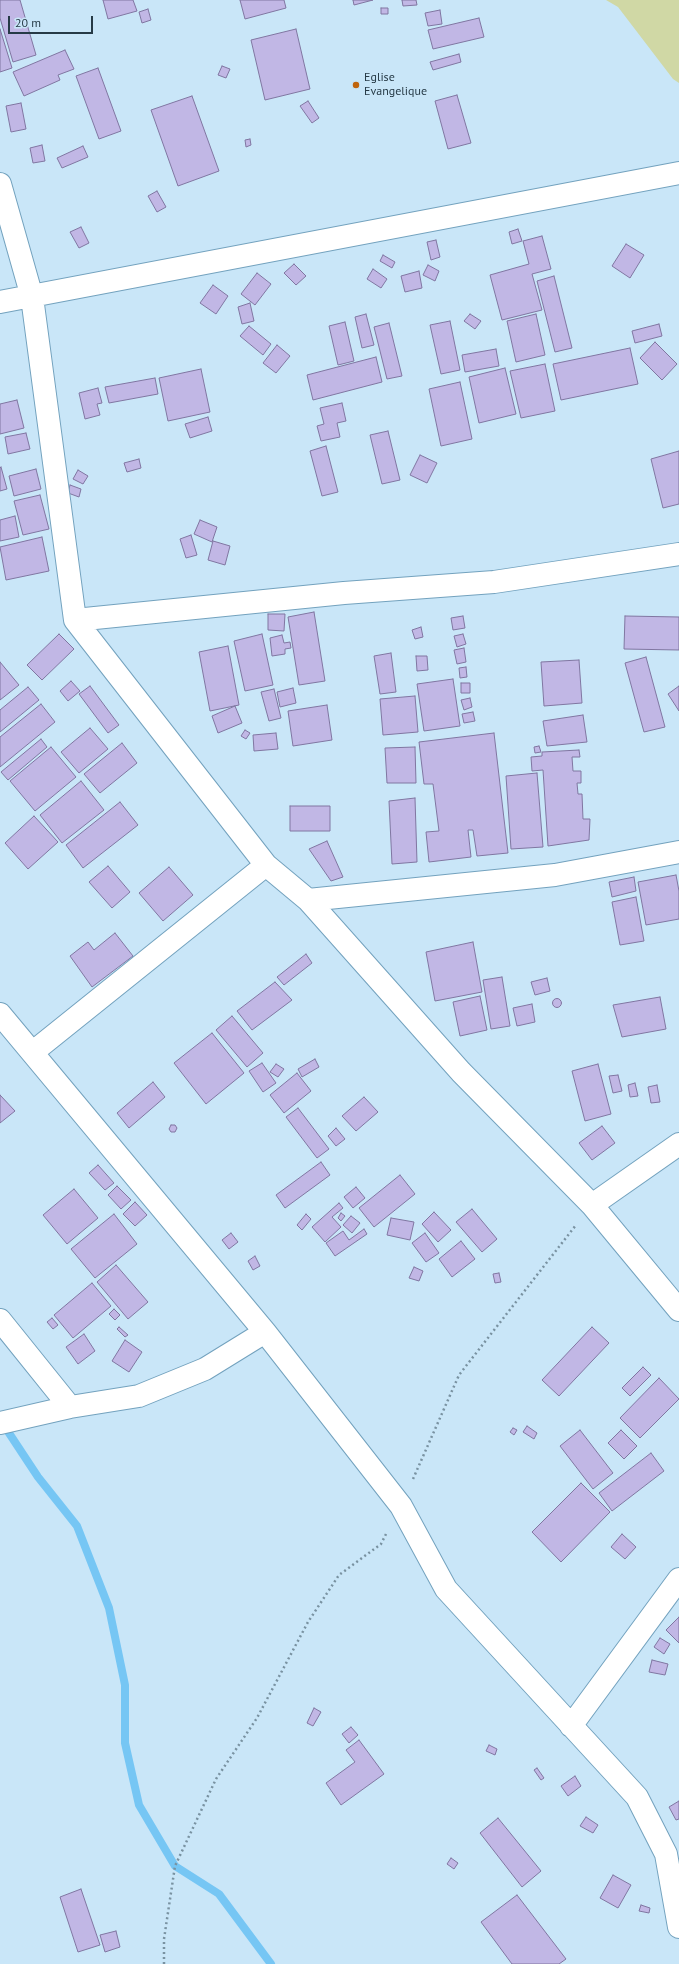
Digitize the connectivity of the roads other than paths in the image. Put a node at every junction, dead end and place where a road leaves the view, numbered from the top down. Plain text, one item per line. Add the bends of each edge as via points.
1 (679, 173) edge
2 (0, 184) edge
3 (32, 296) junction
4 (0, 302) edge
5 (679, 554) edge
6 (76, 620) junction
7 (679, 852) edge
8 (266, 865) junction
9 (308, 900) junction
10 (0, 1014) edge
11 (33, 1052) junction
12 (679, 1144) edge
13 (592, 1205) junction
14 (679, 1310) edge
15 (0, 1320) edge
16 (265, 1332) junction
17 (70, 1407) junction
18 (0, 1423) edge
19 (679, 1579) edge
20 (571, 1726) junction
21 (679, 1927) edge

1 - 3 street
2 - 3 street
3 - 4 street
3 - 6 street
5 - 6 street via 494,582 344,593
6 - 8 street
7 - 9 street via 555,875
8 - 9 street
8 - 11 street
9 - 13 street via 460,1072
10 - 11 street
11 - 16 street
12 - 13 street
13 - 14 street
15 - 17 street
16 - 17 street via 205,1369 139,1396
16 - 20 street via 400,1506 446,1589
17 - 18 street
19 - 20 street
20 - 21 street via 637,1797 666,1854

